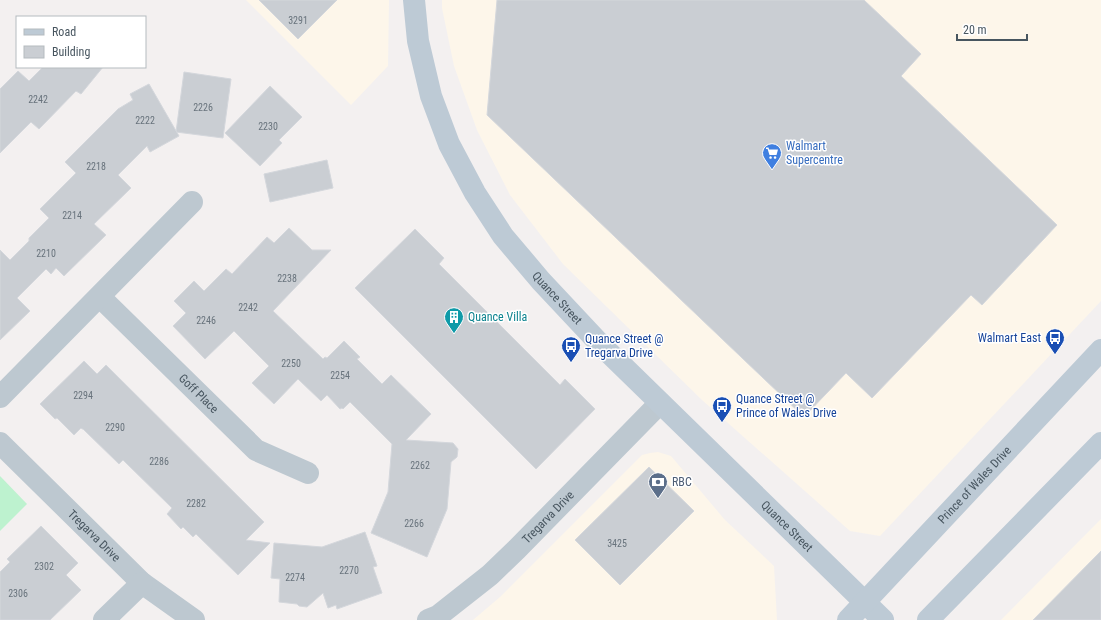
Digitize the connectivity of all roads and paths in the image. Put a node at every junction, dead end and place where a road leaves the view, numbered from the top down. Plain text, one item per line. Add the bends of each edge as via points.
1 (414, 0) edge
2 (192, 202) dead end
3 (100, 297) junction
4 (1101, 350) edge
5 (0, 397) edge
6 (660, 403) junction
7 (0, 443) edge
8 (1101, 443) edge
9 (308, 473) dead end
10 (142, 583) junction
11 (865, 603) junction
12 (104, 620) edge
13 (194, 620) edge
14 (428, 620) edge
15 (848, 620) edge
16 (883, 620) edge
17 (928, 620) edge

1 - 6 street, Quance Street via 418,40 431,96 449,144 475,192 503,236 541,281
2 - 3 street
3 - 5 street
3 - 9 street, Goff Place via 256,450
4 - 11 street, Prince of Wales Drive
6 - 11 street, Quance Street
6 - 14 street, Tregarva Drive via 490,575 438,616
7 - 10 street, Tregarva Drive
8 - 17 street
10 - 12 street
10 - 13 street, Tregarva Drive
11 - 15 street, Prince of Wales Drive
11 - 16 street, Quance Street

